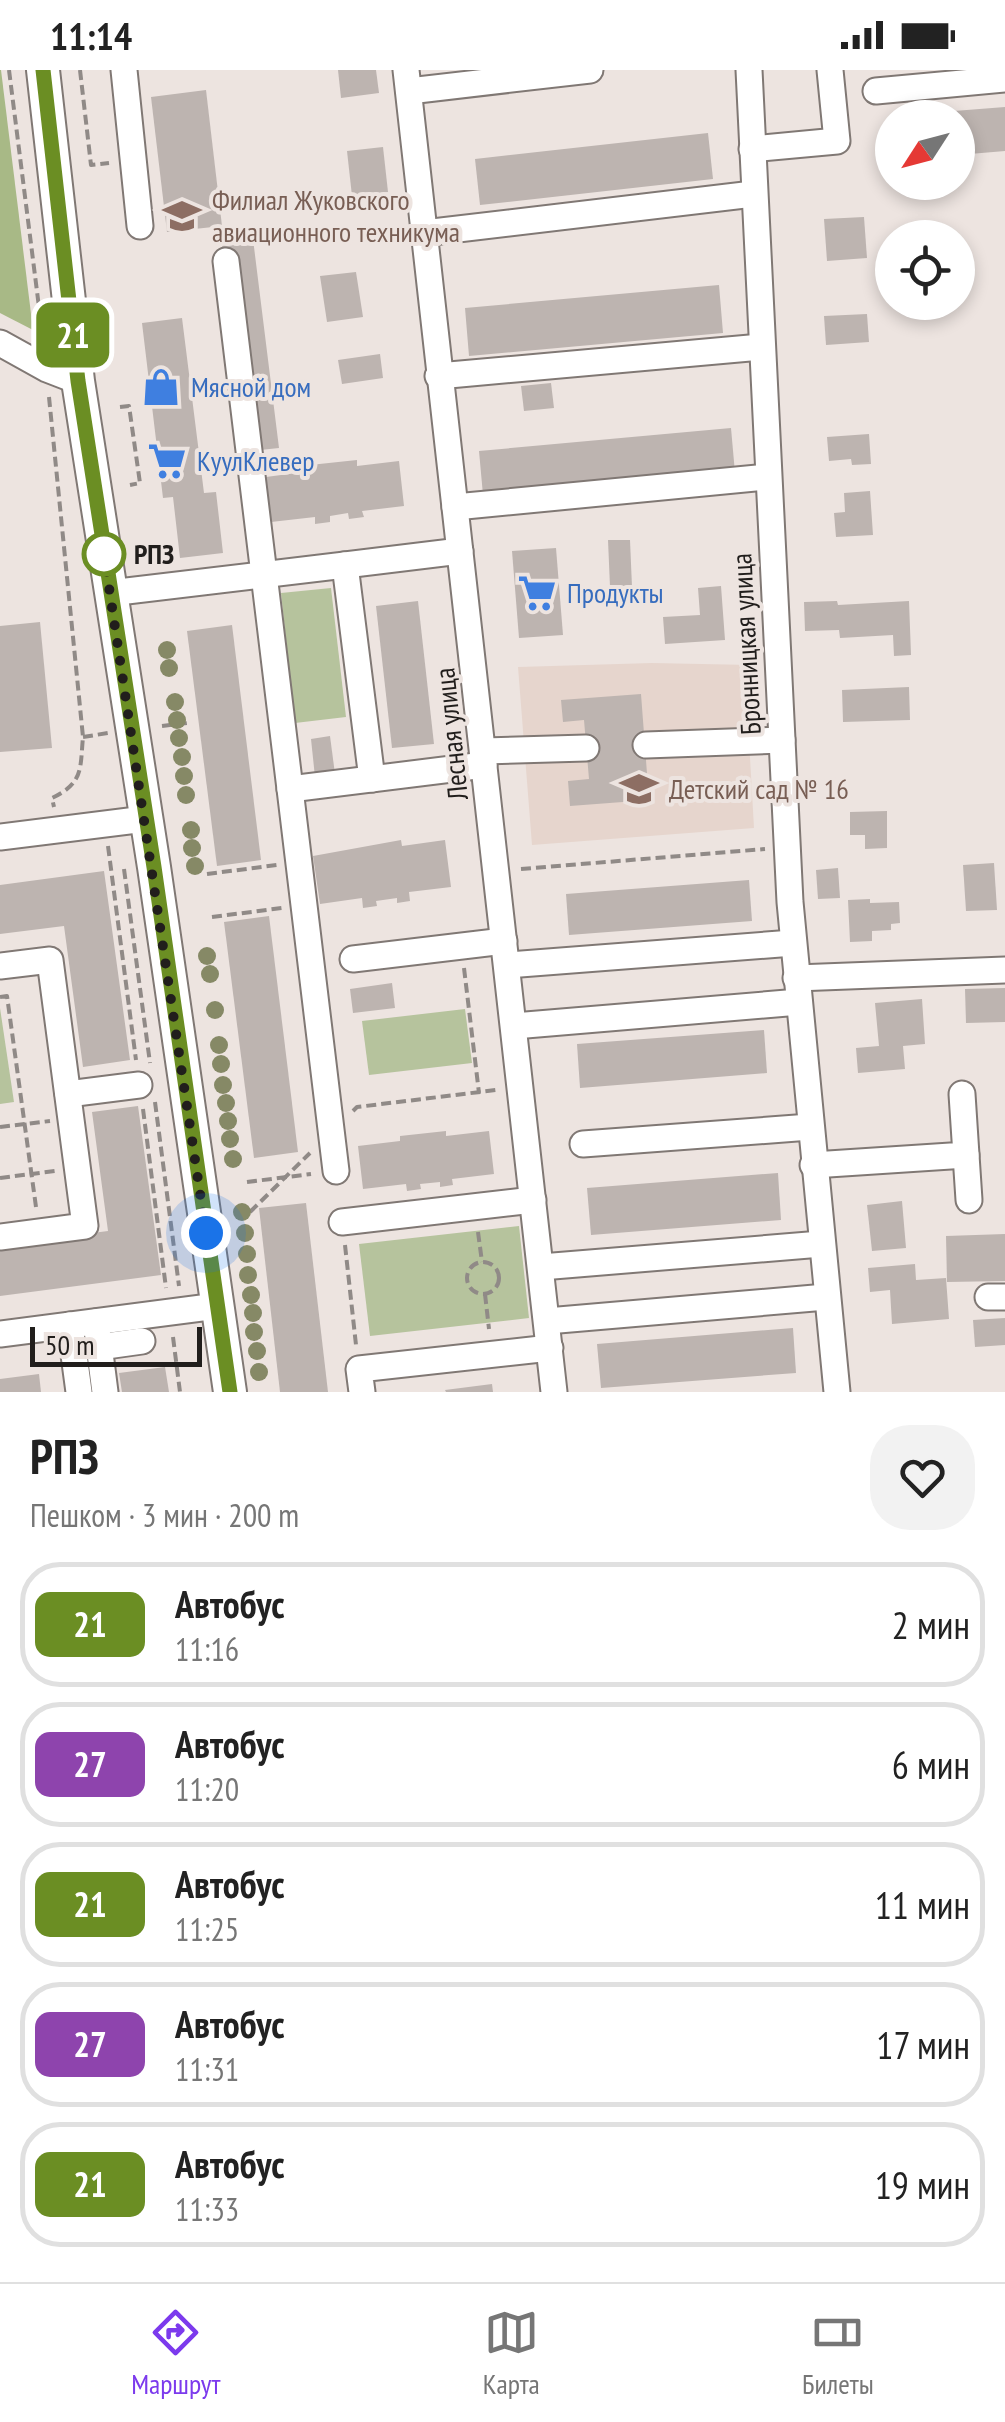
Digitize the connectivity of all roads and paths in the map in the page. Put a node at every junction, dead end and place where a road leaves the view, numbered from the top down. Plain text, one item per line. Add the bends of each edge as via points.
1 (10, 70) edge
2 (43, 70) edge
3 (80, 70) edge
4 (124, 70) edge
5 (590, 70) edge
6 (749, 70) edge
7 (830, 70) edge
8 (407, 80) edge
9 (1005, 80) edge
10 (876, 91) dead end
11 (752, 149) junction
12 (91, 165) dead end
13 (753, 194) junction
14 (140, 226) dead end
15 (424, 233) junction
16 (226, 261) dead end
17 (0, 343) edge
18 (761, 347) junction
19 (47, 369) junction
20 (438, 376) junction
21 (78, 381) junction
22 (120, 407) dead end
23 (767, 477) junction
24 (130, 485) dead end
25 (455, 507) junction
26 (460, 551) junction
27 (346, 564) junction
28 (264, 574) junction
29 (110, 593) junction
30 (782, 740) junction
31 (646, 745) dead end
32 (586, 748) dead end
33 (484, 758) junction
34 (372, 779) junction
35 (290, 789) junction
36 (146, 819) junction
37 (58, 830) junction
38 (0, 837) edge
39 (108, 841) dead end
40 (787, 848) junction
41 (302, 862) junction
42 (496, 872) junction
43 (207, 874) dead end
44 (793, 943) junction
45 (461, 946) junction
46 (505, 953) junction
47 (353, 958) dead end
48 (0, 966) edge
49 (1005, 970) edge
50 (798, 990) junction
51 (0, 997) edge
52 (514, 1026) junction
53 (140, 1084) junction
54 (520, 1088) junction
55 (479, 1092) junction
56 (962, 1094) dead end
57 (70, 1106) junction
58 (25, 1124) junction
59 (810, 1127) junction
60 (0, 1128) edge
61 (332, 1131) junction
62 (583, 1144) dead end
63 (966, 1155) junction
64 (814, 1164) junction
65 (78, 1168) junction
66 (336, 1171) joint
67 (31, 1174) junction
68 (0, 1178) edge
69 (286, 1178) junction
70 (247, 1182) dead end
71 (533, 1200) junction
72 (969, 1200) dead end
73 (476, 1207) junction
74 (250, 1212) dead end
75 (342, 1222) joint
76 (39, 1232) junction
77 (0, 1237) edge
78 (821, 1244) junction
79 (482, 1262) junction
80 (541, 1267) junction
81 (485, 1294) junction
82 (826, 1297) junction
83 (217, 1306) junction
84 (170, 1312) junction
85 (547, 1321) junction
86 (88, 1331) junction
87 (0, 1334) edge
88 (142, 1341) dead end
89 (550, 1348) junction
90 (492, 1354) junction
91 (360, 1381) edge
92 (79, 1392) edge
93 (105, 1392) edge
94 (180, 1392) edge
95 (230, 1392) edge
96 (554, 1392) edge
97 (837, 1392) edge

1 - 19 path
2 - 21 main road
3 - 12 path
4 - 14 street
5 - 8 street
6 - 11 street, Бронницкая улица
7 - 11 street via 837,141
8 - 15 street, Лесная улица
9 - 10 street
11 - 13 street, Бронницкая улица
13 - 15 street
13 - 18 street, Бронницкая улица
15 - 20 street, Лесная улица
16 - 28 street
17 - 19 street
18 - 20 street
18 - 23 street, Бронницкая улица
19 - 21 street
19 - 37 path via 83,736 74,785 52,798
20 - 25 street, Лесная улица
21 - 29 main road
22 - 24 path via 130,406 140,484
23 - 25 street
23 - 30 street, Бронницкая улица
25 - 26 street, Лесная улица
26 - 27 street
26 - 33 street, Лесная улица
27 - 28 street
27 - 34 street
28 - 29 street
28 - 35 street
29 - 36 main road
30 - 31 street
30 - 40 street, Бронницкая улица
32 - 33 street
33 - 34 street
33 - 42 street, Лесная улица
34 - 35 street
35 - 41 street
36 - 37 street
36 - 83 main road
37 - 38 street
39 - 53 path
40 - 42 path
40 - 44 street, Бронницкая улица
41 - 43 path
41 - 61 street
42 - 46 street, Лесная улица
44 - 46 street
44 - 50 street, Бронницкая улица
45 - 46 street
45 - 47 street
45 - 55 path
46 - 52 street, Лесная улица
48 - 57 street via 50,960
49 - 50 street
50 - 52 street
50 - 59 street, Бронницкая улица
51 - 58 path via 8,996
52 - 54 street, Лесная улица
53 - 57 street
53 - 84 path
54 - 55 path
54 - 71 street, Лесная улица
55 - 61 path via 358,1107
56 - 63 street
57 - 58 path
57 - 65 street
58 - 60 path
58 - 67 path
59 - 62 street
59 - 64 street, Бронницкая улица
61 - 66 street
61 - 69 path
63 - 64 street
63 - 72 street
64 - 78 street, Бронницкая улица
65 - 67 path
65 - 76 street via 85,1226
66 - 69 path
67 - 68 path
67 - 76 path
69 - 70 path
69 - 74 path
71 - 73 street
71 - 80 street, Лесная улица
73 - 75 street
73 - 79 path
75 - 91 path
76 - 77 street
78 - 80 street
78 - 82 street, Бронницкая улица
79 - 81 path via 498,1272 499,1282
79 - 81 path via 472,1266 468,1285
80 - 85 street, Лесная улица
81 - 90 path
82 - 85 street
82 - 97 street, Бронницкая улица
83 - 84 street
83 - 95 main road
84 - 86 street
84 - 94 path
85 - 89 street, Лесная улица
86 - 87 street
86 - 88 street
86 - 92 street
86 - 93 street
89 - 90 street
89 - 96 street, Лесная улица
90 - 91 street

